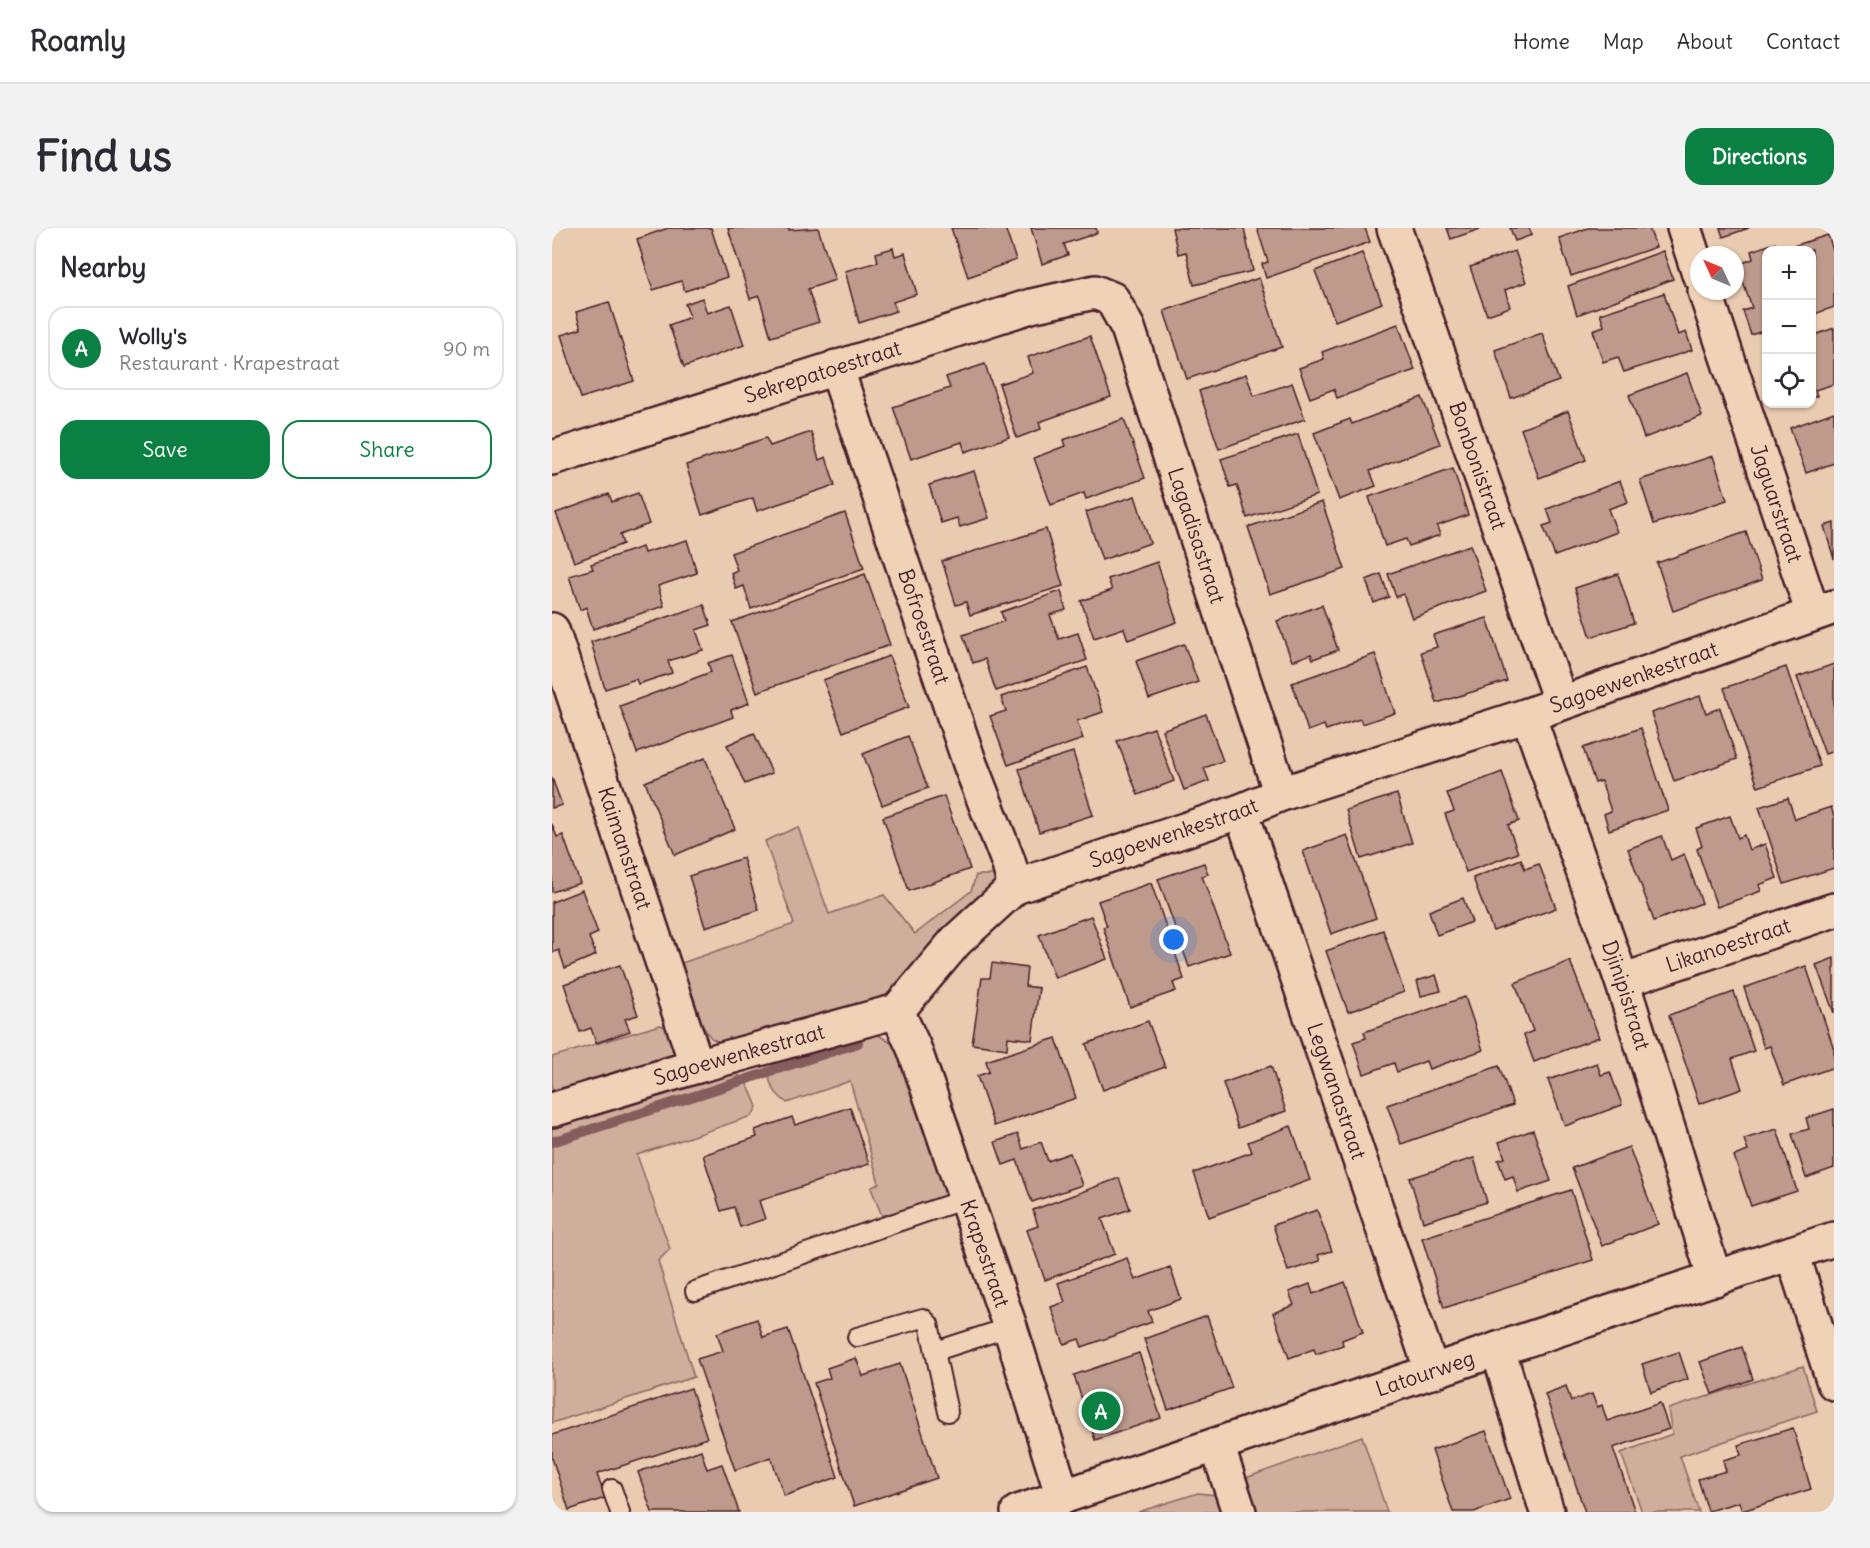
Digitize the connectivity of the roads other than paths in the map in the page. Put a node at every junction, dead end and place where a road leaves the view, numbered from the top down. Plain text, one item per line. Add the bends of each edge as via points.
1 (1394, 228) edge
2 (1684, 228) edge
3 (1690, 246) edge
4 (1095, 292) joint
5 (1708, 300) edge
6 (836, 367) junction
7 (552, 458) edge
8 (1823, 610) edge
9 (552, 630) edge
10 (1561, 703) junction
11 (1528, 715) junction
12 (1281, 794) junction
13 (1241, 811) junction
14 (1015, 887) junction
15 (1834, 910) edge
16 (1622, 981) junction
17 (897, 1011) junction
18 (697, 1066) junction
19 (552, 1110) edge
20 (965, 1199) junction
21 (1834, 1239) edge
22 (1792, 1253) junction
23 (1715, 1279) junction
24 (695, 1291) dead end
25 (1010, 1328) junction
26 (857, 1337) dead end
27 (1498, 1349) junction
28 (936, 1351) junction
29 (1432, 1372) junction
30 (1834, 1383) edge
31 (948, 1412) dead end
32 (1217, 1445) junction
33 (612, 1489) dead end
34 (1063, 1497) junction
35 (620, 1512) edge
36 (1018, 1512) edge
37 (1239, 1512) edge
38 (1548, 1512) edge

1 - 10 street, Bonbonistraat
2 - 3 street
4 - 6 street, Sekrepatoestraat via 1031,306
4 - 12 street, Lagadisastraat via 1112,299 1128,328
5 - 8 street, Jaguarstraat
6 - 7 street, Sekrepatoestraat
6 - 14 street, Bofroestraat
8 - 10 street, Sagoewenkestraat
9 - 18 street, Kaimanstraat
10 - 11 street, Sagoewenkestraat
11 - 12 street, Sagoewenkestraat
11 - 16 street, Djinipistraat
12 - 13 street, Sagoewenkestraat
13 - 14 street, Sagoewenkestraat
13 - 29 street, Legwanastraat
14 - 17 street, Sagoewenkestraat via 956,941
15 - 16 street, Likanoestraat
16 - 23 street, Djinipistraat
17 - 18 street, Sagoewenkestraat
17 - 20 street, Krapestraat via 914,1048
18 - 19 street, Sagoewenkestraat
20 - 24 lane
20 - 25 street, Krapestraat
21 - 22 street, Latourweg
22 - 23 street, Latourweg
22 - 30 street
23 - 27 street, Latourweg
25 - 28 lane
25 - 34 street, Krapestraat
26 - 28 lane via 923,1318 929,1324
27 - 29 street, Latourweg
27 - 38 street
28 - 31 lane
29 - 32 street, Latourweg
32 - 34 street, Latourweg
32 - 37 street
33 - 35 lane
34 - 36 street, Latourweg

